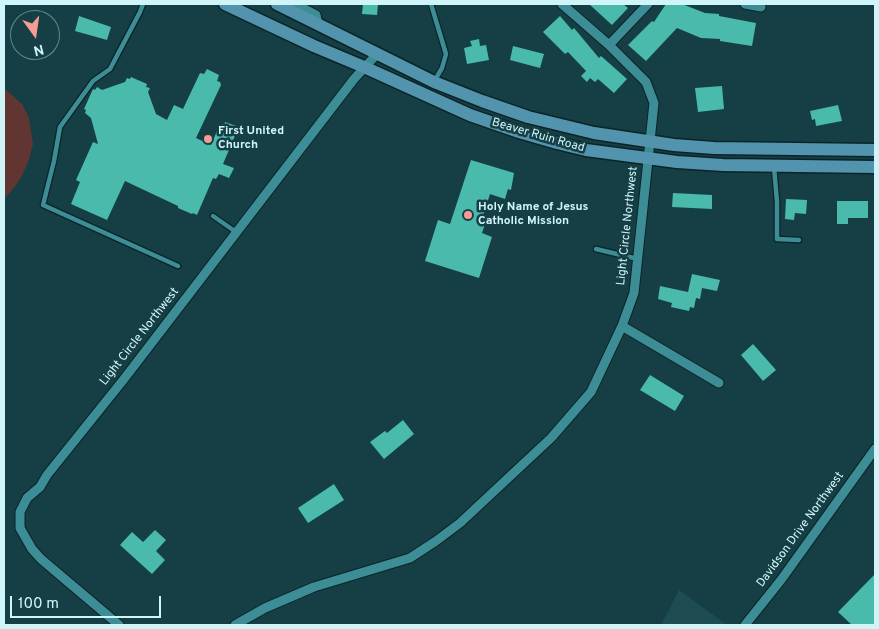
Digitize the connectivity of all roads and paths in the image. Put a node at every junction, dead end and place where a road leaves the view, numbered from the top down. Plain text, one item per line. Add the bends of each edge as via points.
1 (143, 4) edge
2 (225, 4) edge
3 (277, 4) edge
4 (295, 4) edge
5 (431, 4) edge
6 (562, 4) edge
7 (648, 4) edge
8 (746, 4) edge
9 (761, 7) dead end
10 (318, 24) junction
11 (609, 45) junction
12 (377, 54) junction
13 (364, 67) junction
14 (434, 82) junction
15 (650, 142) junction
16 (875, 150) edge
17 (648, 159) junction
18 (774, 166) junction
19 (875, 167) edge
20 (213, 216) dead end
21 (236, 232) junction
22 (799, 240) dead end
23 (596, 249) dead end
24 (638, 259) junction
25 (178, 266) dead end
26 (622, 326) junction
27 (719, 383) dead end
28 (875, 449) edge
29 (119, 625) edge
30 (235, 625) edge
31 (745, 625) edge

1 - 25 lane via 110,69 93,81 60,126 43,205
2 - 13 main road, Beaver Ruin Road
3 - 10 main road, Beaver Ruin Road
4 - 10 street via 316,15
5 - 14 lane via 446,54
6 - 11 street, Light Circle Northwest
7 - 11 street
8 - 9 street
10 - 12 main road, Beaver Ruin Road
11 - 15 street, Light Circle Northwest via 646,82 654,103
12 - 13 street, Light Circle Northwest
12 - 14 main road, Beaver Ruin Road
13 - 17 main road, Beaver Ruin Road via 470,115 519,132 586,150
13 - 21 street, Light Circle Northwest
14 - 15 main road, Beaver Ruin Road via 528,117
15 - 16 main road, Beaver Ruin Road via 714,148
15 - 17 street, Light Circle Northwest
17 - 18 main road, Beaver Ruin Road
17 - 24 street, Light Circle Northwest
18 - 19 main road, Beaver Ruin Road
18 - 22 lane via 777,239
20 - 21 lane
21 - 29 street, Light Circle Northwest via 40,487 27,498 20,512 20,528 32,550
23 - 24 lane
24 - 26 street, Light Circle Northwest via 634,294
26 - 27 street
26 - 30 street, Light Circle Northwest via 591,392 551,438 452,529 410,558 314,587
28 - 31 street, Davidson Drive Northwest

